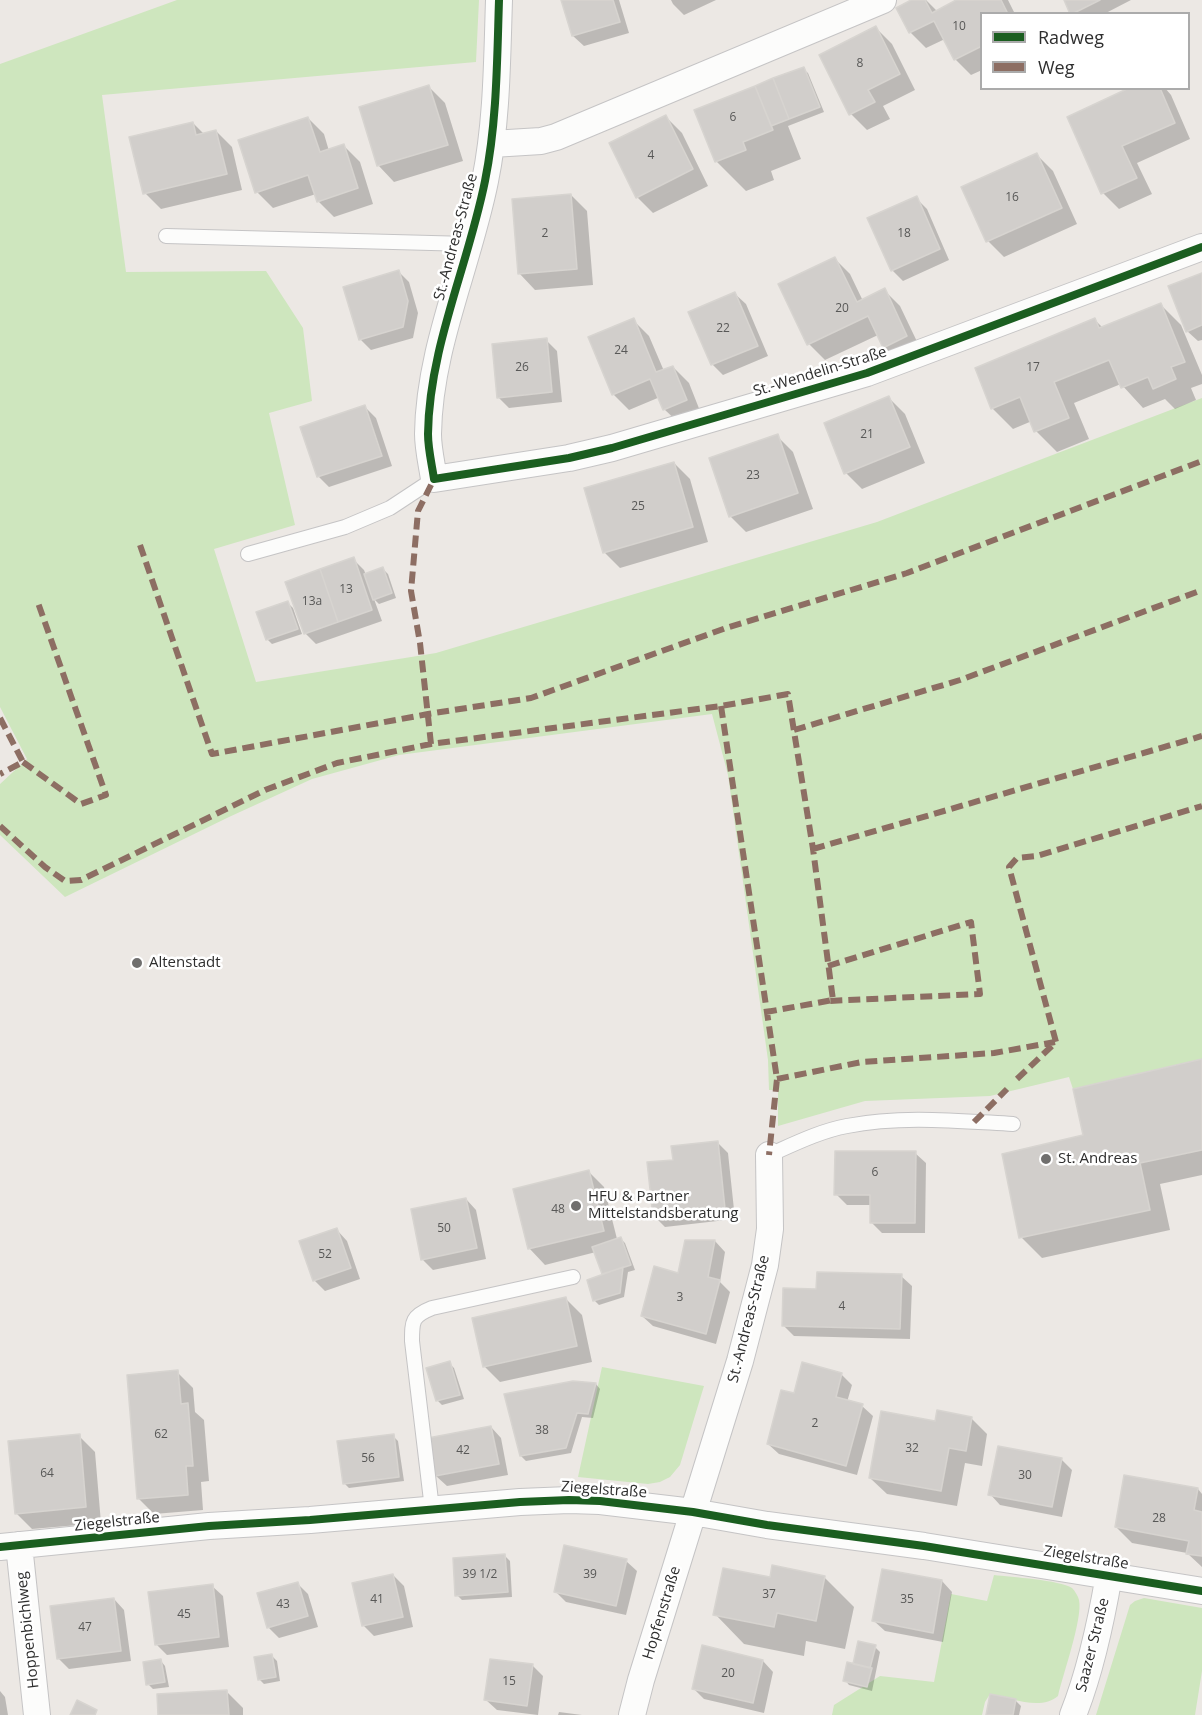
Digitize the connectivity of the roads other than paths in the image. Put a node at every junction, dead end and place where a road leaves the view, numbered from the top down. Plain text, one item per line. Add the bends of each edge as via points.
1 (499, 0) edge
2 (883, 0) edge
3 (492, 144) junction
4 (166, 237) dead end
5 (469, 244) junction
6 (1202, 247) edge
7 (434, 480) junction
8 (248, 554) dead end
9 (1013, 1124) dead end
10 (769, 1155) joint
11 (573, 1277) dead end
12 (432, 1509) junction
13 (693, 1512) junction
14 (10, 1546) edge
15 (1109, 1575) junction
16 (1202, 1591) edge
17 (37, 1715) edge
18 (632, 1715) edge
19 (1073, 1715) edge

1 - 3 street, St.-Andreas-Straße
2 - 3 street via 556,137
3 - 5 street, St.-Andreas-Straße
4 - 5 lane
5 - 7 street, St.-Andreas-Straße via 439,350 429,409 428,438
6 - 7 street, St.-Wendelin-Straße via 867,373 612,448
7 - 8 lane via 390,508 345,527
9 - 10 lane, St.-Andreas-Straße via 926,1119 873,1122 845,1126
10 - 13 street, St.-Andreas-Straße via 770,1229 765,1265 740,1362
11 - 12 lane via 432,1308 414,1318 412,1341
12 - 13 street, Ziegelstraße via 569,1500
12 - 14 street, Ziegelstraße
13 - 15 street, Ziegelstraße
13 - 18 street, Hopfenstraße
14 - 17 street, Hoppenbichlweg
15 - 16 street, Ziegelstraße
15 - 19 street, Saazer Straße via 1101,1622

